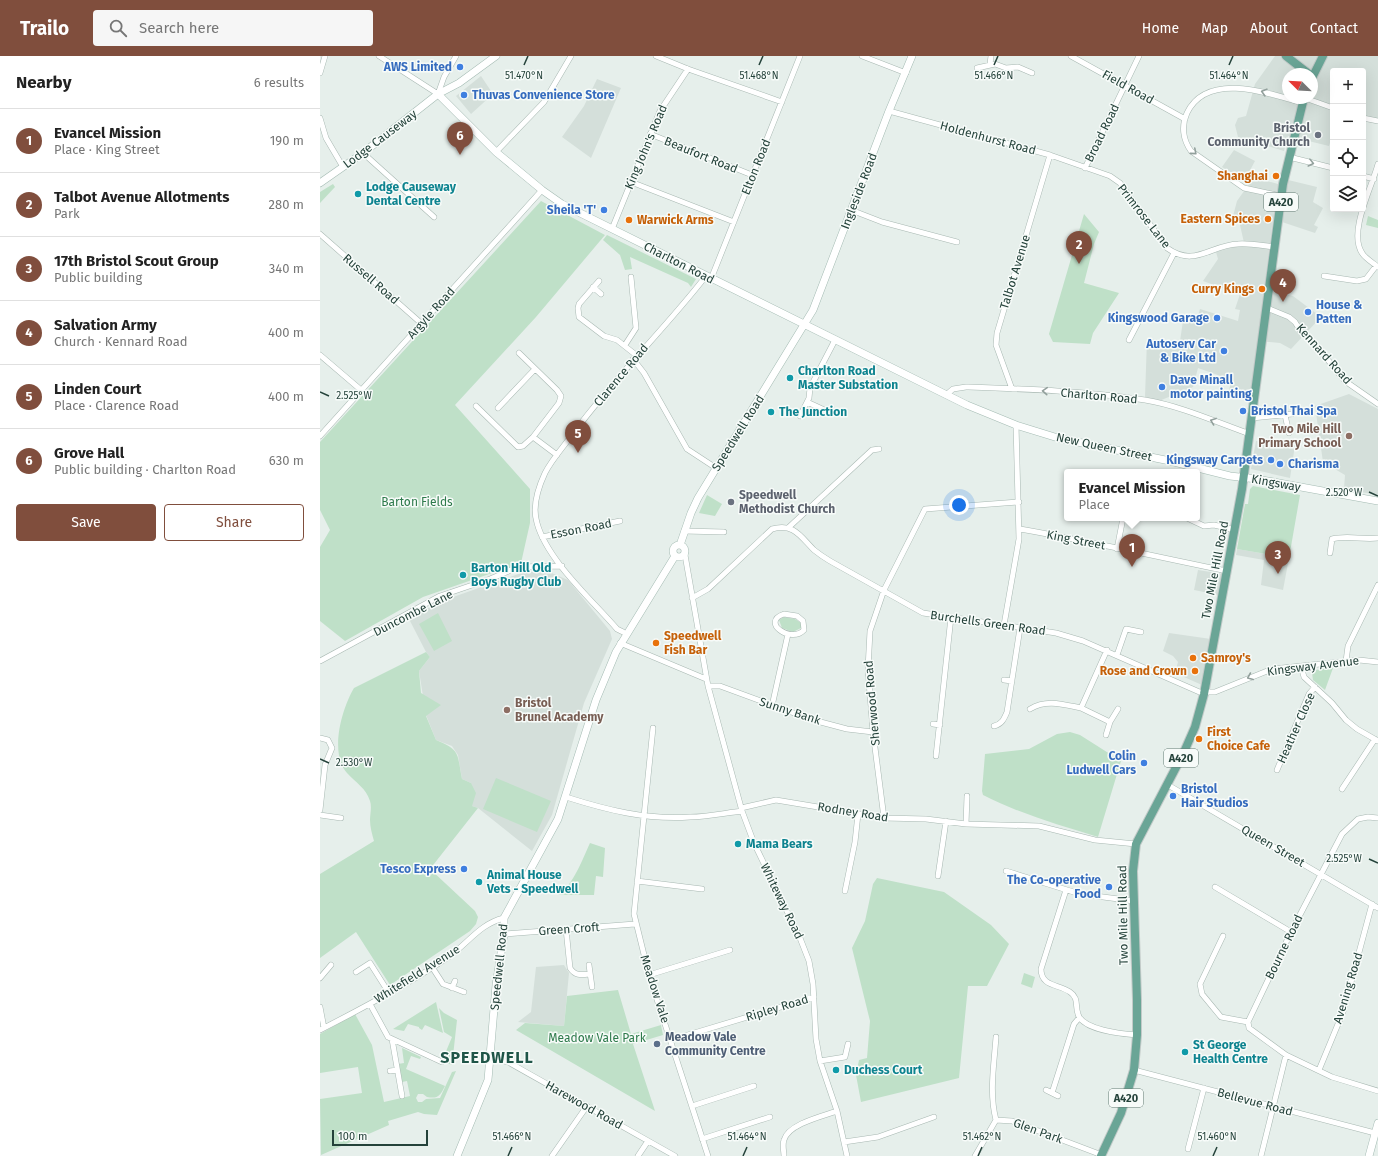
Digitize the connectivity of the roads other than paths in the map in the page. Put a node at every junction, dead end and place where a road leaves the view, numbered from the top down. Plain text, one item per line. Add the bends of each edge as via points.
1 (325, 56) edge
2 (379, 56) edge
3 (456, 56) edge
4 (496, 56) edge
5 (572, 56) edge
6 (656, 56) edge
7 (800, 56) edge
8 (862, 56) edge
9 (912, 56) edge
10 (991, 56) edge
11 (1071, 56) edge
12 (1140, 56) edge
13 (1286, 56) edge
14 (1323, 56) edge
15 (990, 64) junction
16 (977, 68) dead end
17 (1301, 68) edge
18 (1316, 68) edge
19 (688, 69) junction
20 (320, 73) edge
21 (906, 73) junction
22 (1032, 73) dead end
23 (1125, 86) junction
24 (438, 94) junction
25 (1282, 95) edge
26 (782, 102) junction
27 (1302, 104) edge
28 (1318, 104) edge
29 (1330, 107) edge
30 (889, 111) junction
31 (320, 118) edge
32 (1185, 119) junction
33 (1366, 119) edge
34 (1378, 121) edge
35 (650, 134) junction
36 (496, 152) junction
37 (363, 153) junction
38 (1050, 155) junction
39 (1289, 157) junction
40 (1378, 164) edge
41 (343, 167) junction
42 (1330, 167) edge
43 (1085, 168) junction
44 (752, 175) junction
45 (1366, 177) edge
46 (1374, 179) junction
47 (631, 182) junction
48 (320, 183) edge
49 (542, 190) junction
50 (1281, 196) junction
51 (851, 210) junction
52 (434, 217) dead end
53 (734, 222) junction
54 (612, 230) junction
55 (320, 234) edge
56 (957, 242) dead end
57 (1275, 247) junction
58 (1174, 253) junction
59 (1377, 266) edge
60 (1324, 276) dead end
61 (631, 277) dead end
62 (708, 277) junction
63 (599, 281) dead end
64 (593, 287) junction
65 (601, 294) dead end
66 (1267, 308) junction
67 (422, 324) junction
68 (805, 325) junction
69 (835, 340) junction
70 (1130, 340) dead end
71 (625, 345) junction
72 (519, 353) dead end
73 (320, 355) edge
74 (635, 357) junction
75 (535, 368) junction
76 (1012, 389) junction
77 (361, 390) junction
78 (946, 395) junction
79 (807, 402) junction
80 (1378, 404) edge
81 (967, 405) joint
82 (476, 406) dead end
83 (498, 408) dead end
84 (831, 413) dead end
85 (1292, 414) dead end
86 (1285, 415) junction
87 (800, 416) dead end
88 (1252, 418) junction
89 (1016, 426) junction
90 (1289, 433) dead end
91 (1250, 434) junction
92 (320, 436) edge
93 (533, 437) junction
94 (879, 449) dead end
95 (557, 455) junction
96 (716, 468) junction
97 (1244, 478) junction
98 (1378, 501) edge
99 (1019, 502) junction
100 (620, 521) dead end
101 (1122, 521) edge
102 (1193, 521) edge
103 (788, 528) junction
104 (1020, 529) junction
105 (1235, 530) junction
106 (684, 531) junction
107 (724, 532) dead end
108 (542, 537) junction
109 (1378, 538) edge
110 (680, 545) junction
111 (1117, 549) junction
112 (1330, 553) dead end
113 (685, 555) junction
114 (675, 556) junction
115 (562, 566) junction
116 (1227, 571) junction
117 (1378, 585) edge
118 (884, 590) junction
119 (650, 595) junction
120 (692, 598) junction
121 (951, 617) junction
122 (1004, 625) junction
123 (1020, 628) junction
124 (623, 632) junction
125 (1141, 632) dead end
126 (788, 634) junction
127 (620, 643) junction
128 (1107, 650) junction
129 (616, 652) junction
130 (1117, 655) junction
131 (320, 661) edge
132 (1346, 661) junction
133 (1378, 662) edge
134 (1301, 666) junction
135 (706, 679) junction
136 (1004, 680) dead end
137 (1012, 681) junction
138 (708, 686) junction
139 (1315, 687) junction
140 (1204, 693) junction
141 (772, 706) junction
142 (1081, 708) junction
143 (1030, 709) dead end
144 (1118, 709) dead end
145 (1110, 722) junction
146 (933, 724) dead end
147 (940, 725) junction
148 (994, 726) dead end
149 (653, 728) dead end
150 (873, 732) junction
151 (1106, 735) dead end
152 (320, 738) edge
153 (1376, 740) edge
154 (936, 756) dead end
155 (1277, 770) dead end
156 (1168, 785) junction
157 (1342, 789) dead end
158 (967, 796) dead end
159 (566, 797) junction
160 (741, 809) junction
161 (320, 810) edge
162 (858, 814) junction
163 (320, 815) edge
164 (644, 816) junction
165 (341, 818) dead end
166 (884, 818) junction
167 (1378, 818) edge
168 (946, 821) junction
169 (966, 824) junction
170 (1136, 844) junction
171 (1006, 871) dead end
172 (1321, 874) junction
173 (938, 876) dead end
174 (637, 881) junction
175 (1215, 886) dead end
176 (702, 889) dead end
177 (1066, 890) junction
178 (845, 891) dead end
179 (1134, 901) junction
180 (1372, 904) junction
181 (1378, 908) edge
182 (504, 918) junction
183 (635, 924) junction
184 (566, 929) junction
185 (1290, 932) junction
186 (504, 934) junction
187 (1223, 936) dead end
188 (730, 950) dead end
189 (331, 965) dead end
190 (589, 965) dead end
191 (432, 967) junction
192 (356, 972) dead end
193 (590, 974) junction
194 (649, 975) junction
195 (320, 978) edge
196 (455, 981) dead end
197 (592, 987) dead end
198 (452, 988) junction
199 (464, 992) dead end
200 (389, 993) junction
201 (814, 997) junction
202 (370, 1004) junction
203 (320, 1007) edge
204 (1079, 1018) junction
205 (1248, 1022) junction
206 (322, 1029) edge
207 (1137, 1035) junction
208 (996, 1037) dead end
209 (392, 1039) junction
210 (671, 1040) junction
211 (848, 1044) dead end
212 (1286, 1055) junction
213 (491, 1058) junction
214 (820, 1061) junction
215 (442, 1062) dead end
216 (397, 1070) junction
217 (1134, 1070) junction
218 (1319, 1070) junction
219 (390, 1071) dead end
220 (754, 1086) dead end
221 (1204, 1088) junction
222 (1046, 1090) dead end
223 (1378, 1091) edge
224 (1052, 1093) junction
225 (402, 1096) dead end
226 (1058, 1096) dead end
227 (587, 1106) junction
228 (692, 1106) junction
229 (1274, 1106) junction
230 (837, 1111) junction
231 (770, 1117) dead end
232 (934, 1117) dead end
233 (996, 1120) junction
234 (1378, 1123) edge
235 (1375, 1134) junction
236 (702, 1139) junction
237 (648, 1141) junction
238 (844, 1142) junction
239 (1188, 1149) dead end
240 (1101, 1155) edge
241 (457, 1156) edge
242 (552, 1156) edge
243 (638, 1156) edge
244 (675, 1156) edge
245 (708, 1156) edge
246 (784, 1156) edge
247 (847, 1156) edge
248 (975, 1156) edge
249 (1261, 1156) edge
250 (1369, 1156) edge

1 - 20 street
2 - 24 street
3 - 24 street
4 - 24 street, Lodge Causeway
5 - 36 street via 544,102
6 - 19 street
7 - 26 street, Elton Road
8 - 21 street
9 - 21 street, Ingleside Road
10 - 15 street
11 - 23 street, Field Road
12 - 23 street, Broad Road
13 - 17 main road
14 - 18 main road
15 - 16 street
15 - 22 street via 1006,68 1018,67
19 - 26 street
19 - 35 street, King John's Road via 660,111
21 - 30 street, Ingleside Road
23 - 32 street, Field Road
23 - 43 street, Broad Road
24 - 36 street, Charlton Road
24 - 37 street, Lodge Causeway
25 -> 32 street via 1254,89 1217,90 1199,98 1191,106
26 - 44 street, Elton Road
27 - 39 main road, Two Mile Hill Road / A420
28 - 29 street
30 - 38 street, Holdenhurst Road
30 - 51 street, Ingleside Road
31 - 41 street via 326,138
32 -> 50 street via 1186,143 1191,151 1244,188
33 - 34 street
35 - 44 street, Beaufort Road
35 - 47 street, King John's Road
36 - 49 street, Charlton Road
37 - 41 street, Lodge Causeway
37 - 52 street
38 - 43 street, Holdenhurst Road
38 - 76 street, Talbot Avenue via 997,333 996,345
39 -> 42 street
39 - 50 main road, Two Mile Hill Road / A420
40 - 46 street
41 - 48 street, Lodge Causeway
43 - 58 street, Primrose Lane via 1115,179 1167,248
44 - 53 street, Elton Road
45 - 46 street
46 - 59 street via 1359,222 1357,239 1362,253
47 - 53 street
47 - 54 street, King John's Road
49 - 54 street, Charlton Road via 562,204
49 - 67 street, Argyle Road
50 - 57 main road, Two Mile Hill Road / A420
51 - 56 street via 882,222
51 - 68 street, Ingleside Road
53 - 62 street, Elton Road
54 - 62 street, Charlton Road
55 - 67 street, Russell Road
57 - 58 street, Primrose Lane via 1237,244 1192,257
57 - 66 main road, Two Mile Hill Road / A420
58 - 70 street
59 - 60 street via 1366,279 1357,281
61 - 71 street via 636,328
62 - 68 street, Charlton Road
62 - 74 street, Clarence Road
63 - 64 street
64 - 65 street
64 - 71 street via 578,308 579,317 604,336
66 - 80 street, Kennard Road via 1295,322 1345,381
66 - 88 main road, Two Mile Hill Road / A420
67 - 77 street, Argyle Road
68 - 69 street, Charlton Road
68 - 96 street, Speedwell Road
69 - 78 street, Charlton Road
69 - 79 street via 810,388
71 - 74 street
72 - 75 street
73 - 77 street
74 - 95 street, Clarence Road via 599,399
74 - 96 street via 687,449
75 - 83 street
75 - 93 street via 561,396 559,403
76 - 78 street, Charlton Road via 966,387 953,389
91 -> 76 street, Charlton Road via 1145,400
77 - 92 street, Argyle Road
78 - 81 street, Charlton Road
79 - 84 street
79 - 87 street
81 - 89 street, New Queen Street
82 - 93 street via 518,447 524,446
85 - 86 street
86 - 88 street
86 - 90 street
88 - 91 main road, Two Mile Hill Road / A420
89 - 97 street, New Queen Street via 1101,448
89 - 99 street
91 - 97 main road, Two Mile Hill Road / A420
93 - 95 street
94 - 103 street via 872,450
95 - 108 street, Clarence Road via 537,492 535,513
96 - 106 street, Speedwell Road via 698,498
97 - 98 street, Kingsway
97 - 105 main road, Two Mile Hill Road / A420
99 - 104 street
99 - 118 street, Sherwood Road via 925,509
100 - 108 street, Esson Road
101 - 111 street
102 - 105 street via 1204,526 1214,525
103 - 118 street, Burchells Green Road via 794,530 830,561
103 - 120 street via 782,526 772,529 708,589
104 - 111 street, King Street
104 - 122 street
105 - 116 main road, Two Mile Hill Road / A420
106 - 107 street
106 - 110 street, Speedwell Road
108 - 115 street, Clarence Road
109 - 112 street via 1367,540 1344,536 1332,539
110 - 113 street via 685,549
110 - 114 street, Speedwell Road via 674,548
111 - 116 street, King Street
113 - 114 street via 680,558
113 - 120 street, Whiteway Road
114 - 119 street, Speedwell Road
115 - 124 street via 617,629
115 - 131 street, Duncombe Lane via 518,567 440,596
116 - 140 main road, Two Mile Hill Road / A420
117 - 132 street via 1348,646
118 - 121 street, Burchells Green Road via 923,613
118 - 150 street, Sherwood Road via 870,631 868,650
119 - 124 street, Speedwell Road
119 - 127 street, Speedwell Road
120 - 135 street, Whiteway Road
121 - 122 street, Burchells Green Road
121 - 147 street
122 - 123 street, Burchells Green Road
123 - 128 street, Burchells Green Road via 1056,633
123 - 137 street
124 - 129 street, Speedwell Road
125 - 130 street via 1126,629
126 - 126 street via 780,631 776,625 775,619 778,616 790,614 803,621 802,633
126 - 141 street
127 - 129 street, Speedwell Road
127 - 135 street
128 - 130 street, Burchells Green Road
128 - 142 street
129 - 159 street, Speedwell Road via 596,700
130 - 140 street, Burchells Green Road
132 - 133 street, Kingsway Avenue
132 - 134 street, Kingsway Avenue
134 - 139 street via 1304,677
134 -> 140 street, Kingsway Avenue via 1272,669 1215,692
135 - 138 street, Whiteway Road
136 - 137 street
137 - 148 street via 1008,712 1004,720
138 - 141 street, Sunny Bank via 720,686
138 - 160 street, Whiteway Road
139 - 153 street via 1351,724
139 - 155 street, Heather Close via 1309,694
140 - 156 main road, Two Mile Hill Road / A420 via 1195,727
141 - 150 street, Sunny Bank via 826,723
142 - 143 street via 1048,702
142 - 145 street
144 - 145 street
145 - 151 street
146 - 147 street
147 - 154 street
149 - 164 street, Meadow Vale
150 - 166 street, Sherwood Road
152 - 161 street via 328,740 332,748 325,765
153 - 157 street
156 - 170 main road, Two Mile Hill Road / A420
156 - 172 street, Queen Street
158 - 169 street
159 - 164 street, Rodney Road via 604,809
159 - 182 street, Speedwell Road via 548,841
160 - 162 street, Rodney Road via 776,800
160 - 164 street, Rodney Road via 690,817
160 - 201 street, Whiteway Road via 754,843 805,948 812,972
162 - 166 street, Rodney Road
162 - 178 street
163 - 165 street
164 - 174 street, Meadow Vale
166 - 168 street, Rodney Road
167 - 172 street, Bourne Road via 1358,819 1350,825 1342,834
168 - 169 street, Rodney Road
168 - 173 street
169 - 170 street, Rodney Road via 1039,826 1095,840
170 - 179 main road, Two Mile Hill Road / A420 via 1133,871
171 - 177 street
172 - 180 street, Queen Street
172 - 185 street, Bourne Road
174 - 176 street
174 - 183 street, Meadow Vale
175 - 185 street
177 - 179 street
177 - 204 street via 1041,973 1042,978 1048,983 1066,989 1074,995
179 - 207 main road, Two Mile Hill Road / A420
180 - 181 street, Queen Street
180 - 218 street, Avening Road via 1343,1012
182 - 186 street, Speedwell Road
182 - 191 street, Whitefield Avenue via 490,921 448,957
183 - 184 street, Green Croft
183 - 194 street, Meadow Vale
184 - 186 street, Green Croft
184 - 193 street via 570,968 578,975
185 - 205 street, Bourne Road
186 - 213 street, Speedwell Road via 496,985
187 - 205 street via 1200,984 1202,994 1221,1017
188 - 194 street
189 - 195 street
190 - 193 street
191 - 198 street via 440,982
191 - 200 street, Whitefield Avenue
192 - 200 street via 370,963
193 - 197 street
194 - 210 street, Meadow Vale
196 - 198 street
198 - 199 street
200 - 202 street, Whitefield Avenue
201 - 210 street, Ripley Road
201 - 214 street, Whiteway Road
202 - 206 street, Whitefield Avenue
202 - 209 street, Whitefield Avenue via 386,1035
203 - 206 street
204 - 207 street via 1085,1023 1116,1034
204 - 224 street via 1074,1024
205 - 212 street via 1249,1028
207 - 217 main road, A420
208 - 233 street via 992,1080
209 - 215 street, Whitefield Avenue
209 - 216 street, Whitefield Avenue
210 - 228 street, Meadow Vale
211 - 214 street via 845,1056
212 - 218 street
212 - 229 street
213 - 227 street, Harewood Road via 508,1062
213 - 241 street, Speedwell Road via 488,1080
214 - 230 street, Whiteway Road
216 - 219 street
216 - 225 street, Whitefield Avenue
217 - 221 street, Bellevue Road
217 - 240 main road, A420 via 1121,1113
218 - 223 street
220 - 228 street
221 - 229 street, Bellevue Road
221 - 239 street
222 - 224 street
224 - 226 street
227 - 237 street, Harewood Road
227 - 242 street
228 - 236 street, Meadow Vale
229 - 235 street, Bellevue Road
229 - 249 street
230 - 238 street, Whiteway Road
230 - 246 street via 802,1123 790,1132 783,1141
231 - 236 street
232 - 238 street via 878,1137
233 - 240 street, Glen Park via 1012,1121
233 - 248 street
234 - 235 street
235 - 250 street
236 - 245 street, Meadow Vale
237 - 243 street
237 - 244 street, Harewood Road
238 - 247 street, Whiteway Road

